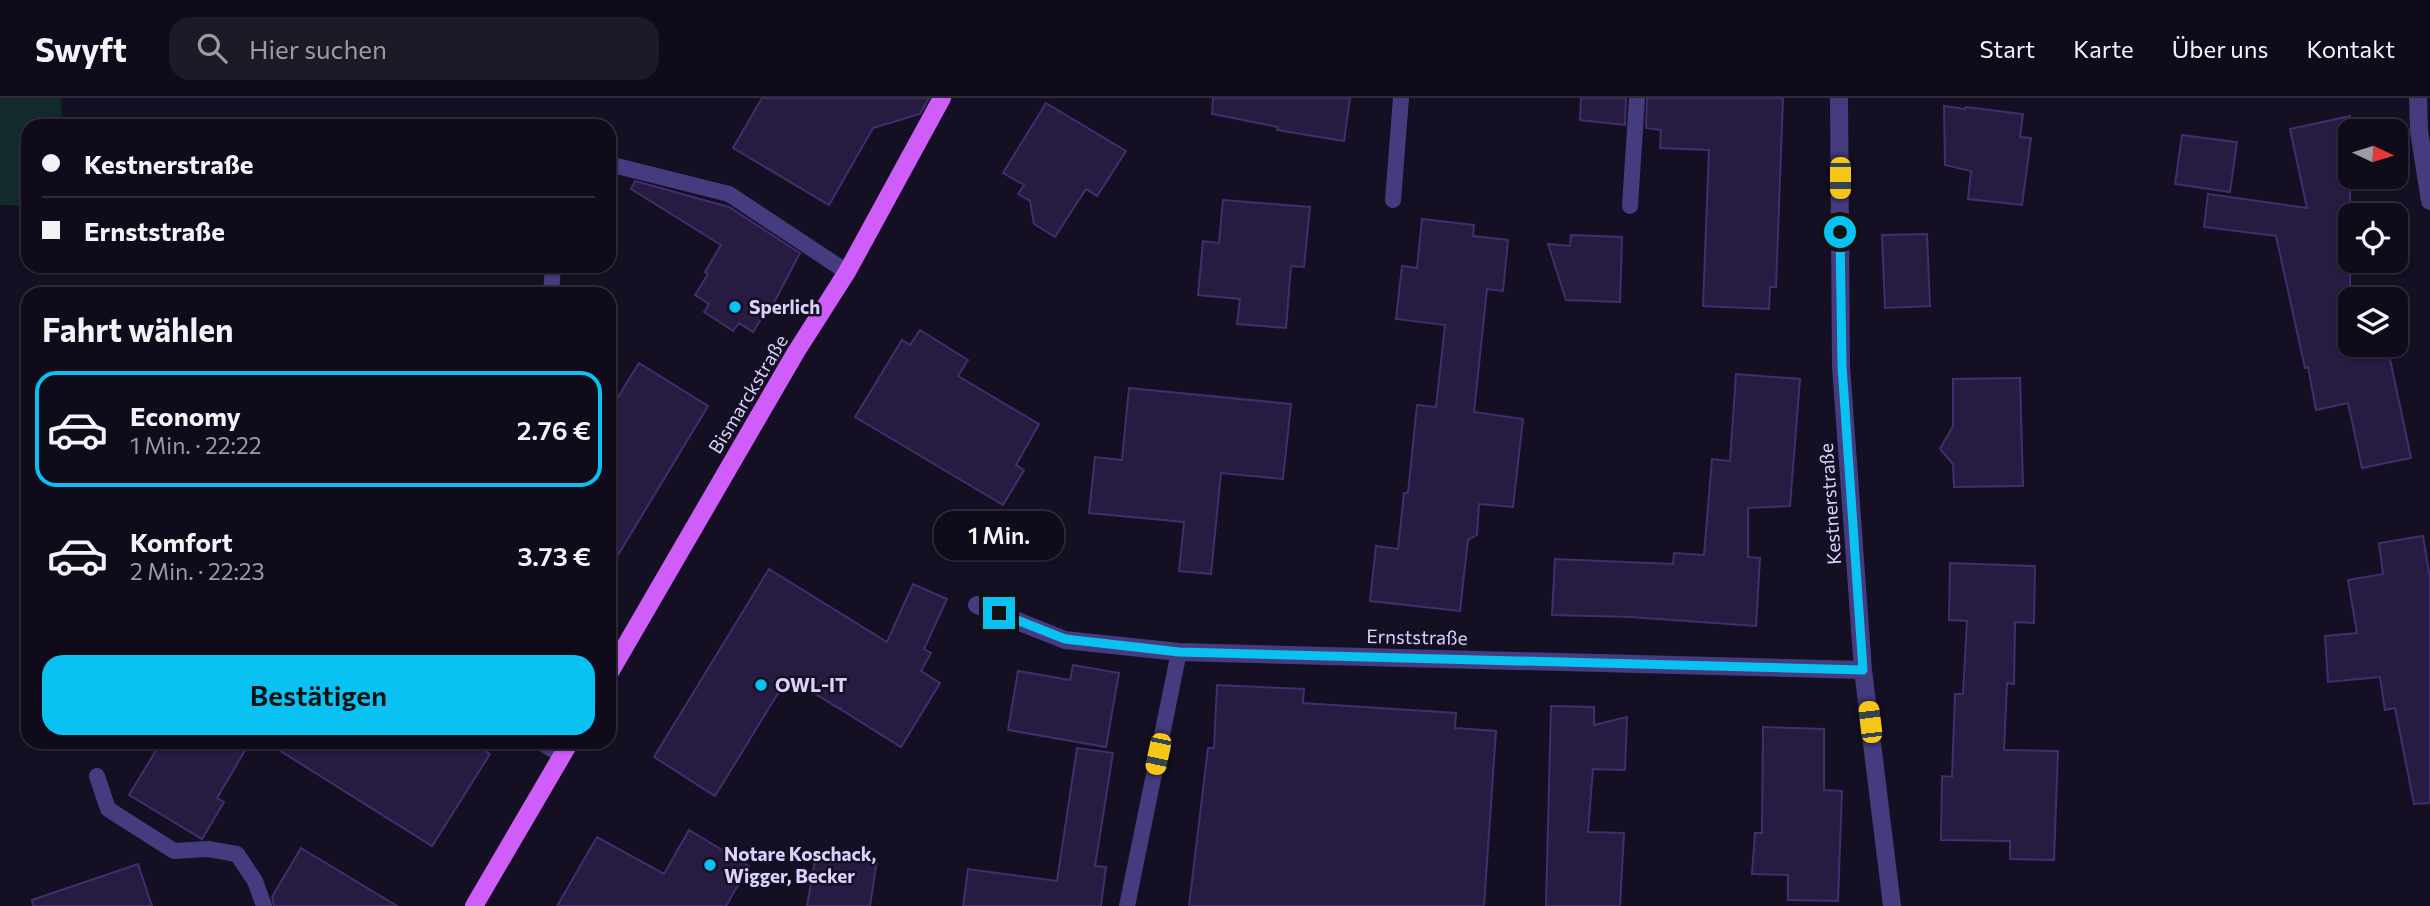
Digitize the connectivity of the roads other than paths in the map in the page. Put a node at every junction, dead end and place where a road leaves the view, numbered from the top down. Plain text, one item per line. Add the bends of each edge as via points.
1 (942, 98) edge
2 (1401, 98) edge
3 (1637, 98) edge
4 (1839, 98) edge
5 (2418, 98) edge
6 (616, 166) edge
7 (1394, 200) dead end
8 (2430, 201) edge
9 (1630, 206) dead end
10 (847, 272) junction
11 (976, 605) dead end
12 (1179, 652) junction
13 (616, 662) edge
14 (1863, 670) junction
15 (565, 749) edge
16 (97, 776) dead end
17 (264, 906) edge
18 (474, 906) edge
19 (1127, 906) edge
20 (1892, 906) edge

1 - 10 main road, Bismarckstraße
2 - 7 lane
3 - 9 lane
4 - 14 street, Kestnerstraße via 1842,366
5 - 8 street
6 - 10 lane via 729,194
10 - 13 main road, Bismarckstraße
11 - 12 street, Ernststraße via 1065,639
12 - 14 street, Ernststraße
12 - 19 lane
14 - 20 street, Kestnerstraße
15 - 18 main road
16 - 17 lane via 108,809 174,851 208,849 237,854 255,881

